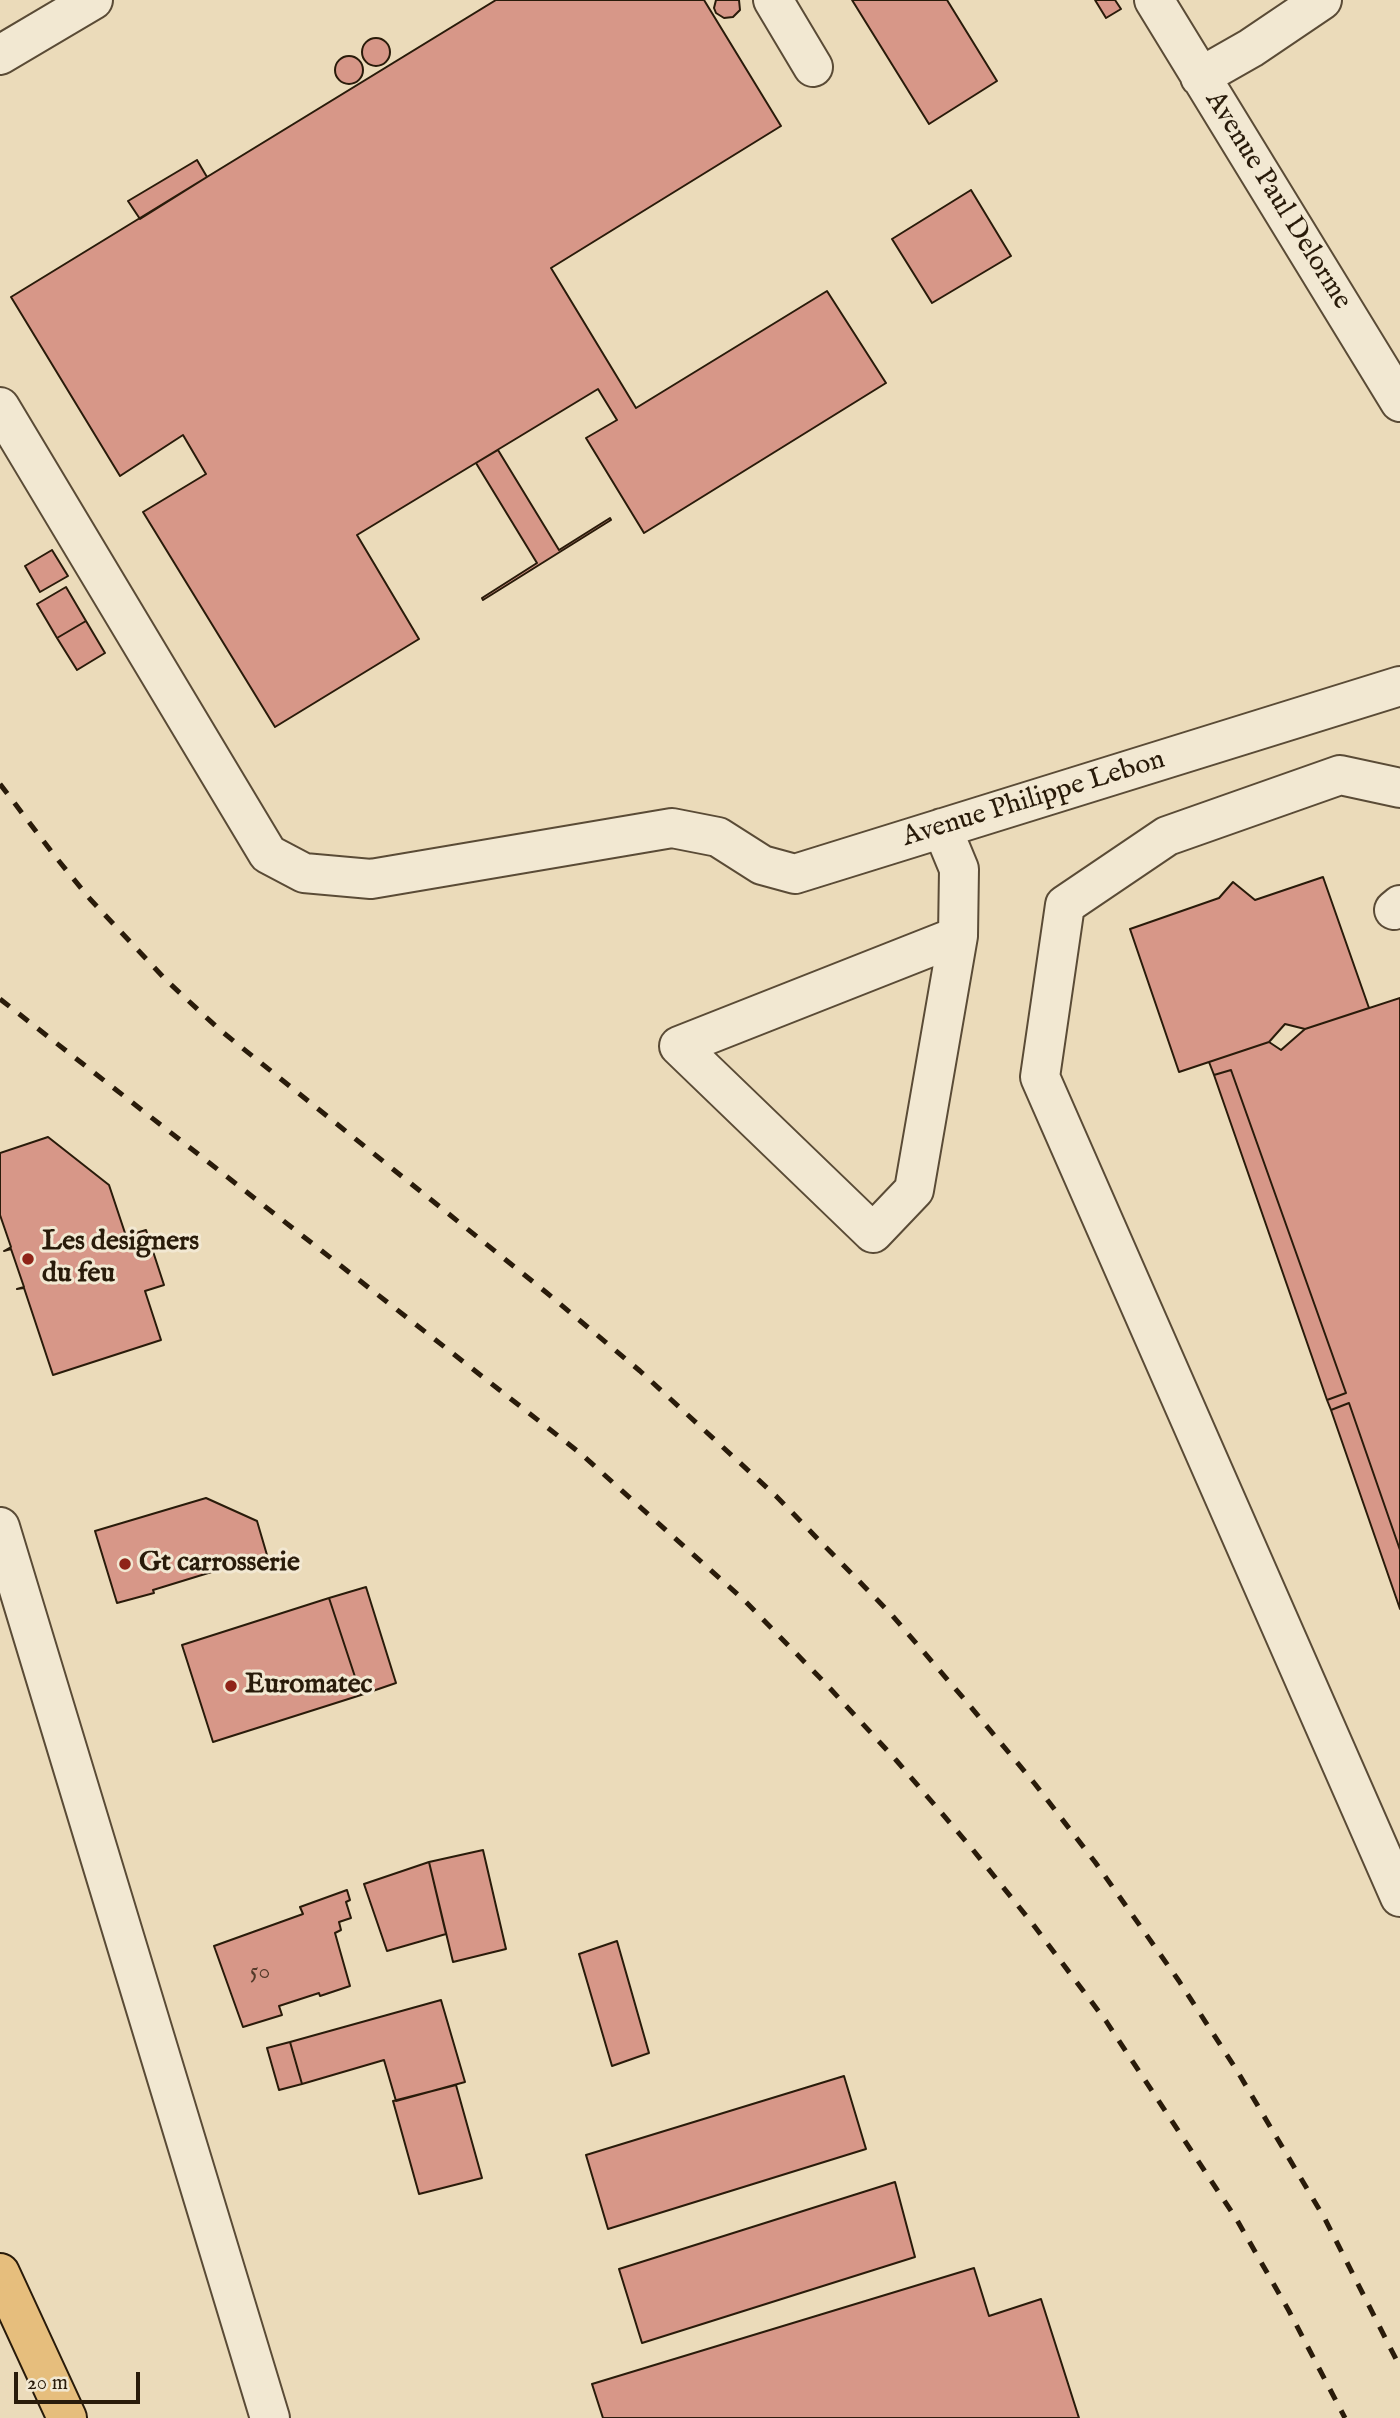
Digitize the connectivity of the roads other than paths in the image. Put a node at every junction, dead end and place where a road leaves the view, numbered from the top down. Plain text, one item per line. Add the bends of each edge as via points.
1 (93, 0) edge
2 (773, 0) edge
3 (1154, 0) edge
4 (1322, 0) edge
5 (0, 55) edge
6 (813, 67) dead end
7 (1200, 77) junction
8 (1400, 402) edge
9 (0, 407) edge
10 (1400, 687) edge
11 (1400, 788) edge
12 (942, 828) junction
13 (958, 936) junction
14 (0, 1527) edge
15 (1400, 1897) edge
16 (0, 2273) edge
17 (67, 2418) edge
18 (270, 2418) edge

1 - 5 street
2 - 6 street
3 - 7 street, Avenue Paul Delorme
4 - 7 street
7 - 8 street, Avenue Paul Delorme
9 - 12 street, Avenue Philippe Lebon via 268,854 304,873 371,879 672,828 719,837 762,865 795,874
10 - 12 street, Avenue Philippe Lebon
11 - 15 street via 1340,775 1167,836 1065,905 1040,1076
12 - 13 street via 959,869
13 - 13 street via 679,1046 873,1233 914,1190
14 - 18 street
16 - 17 highway

